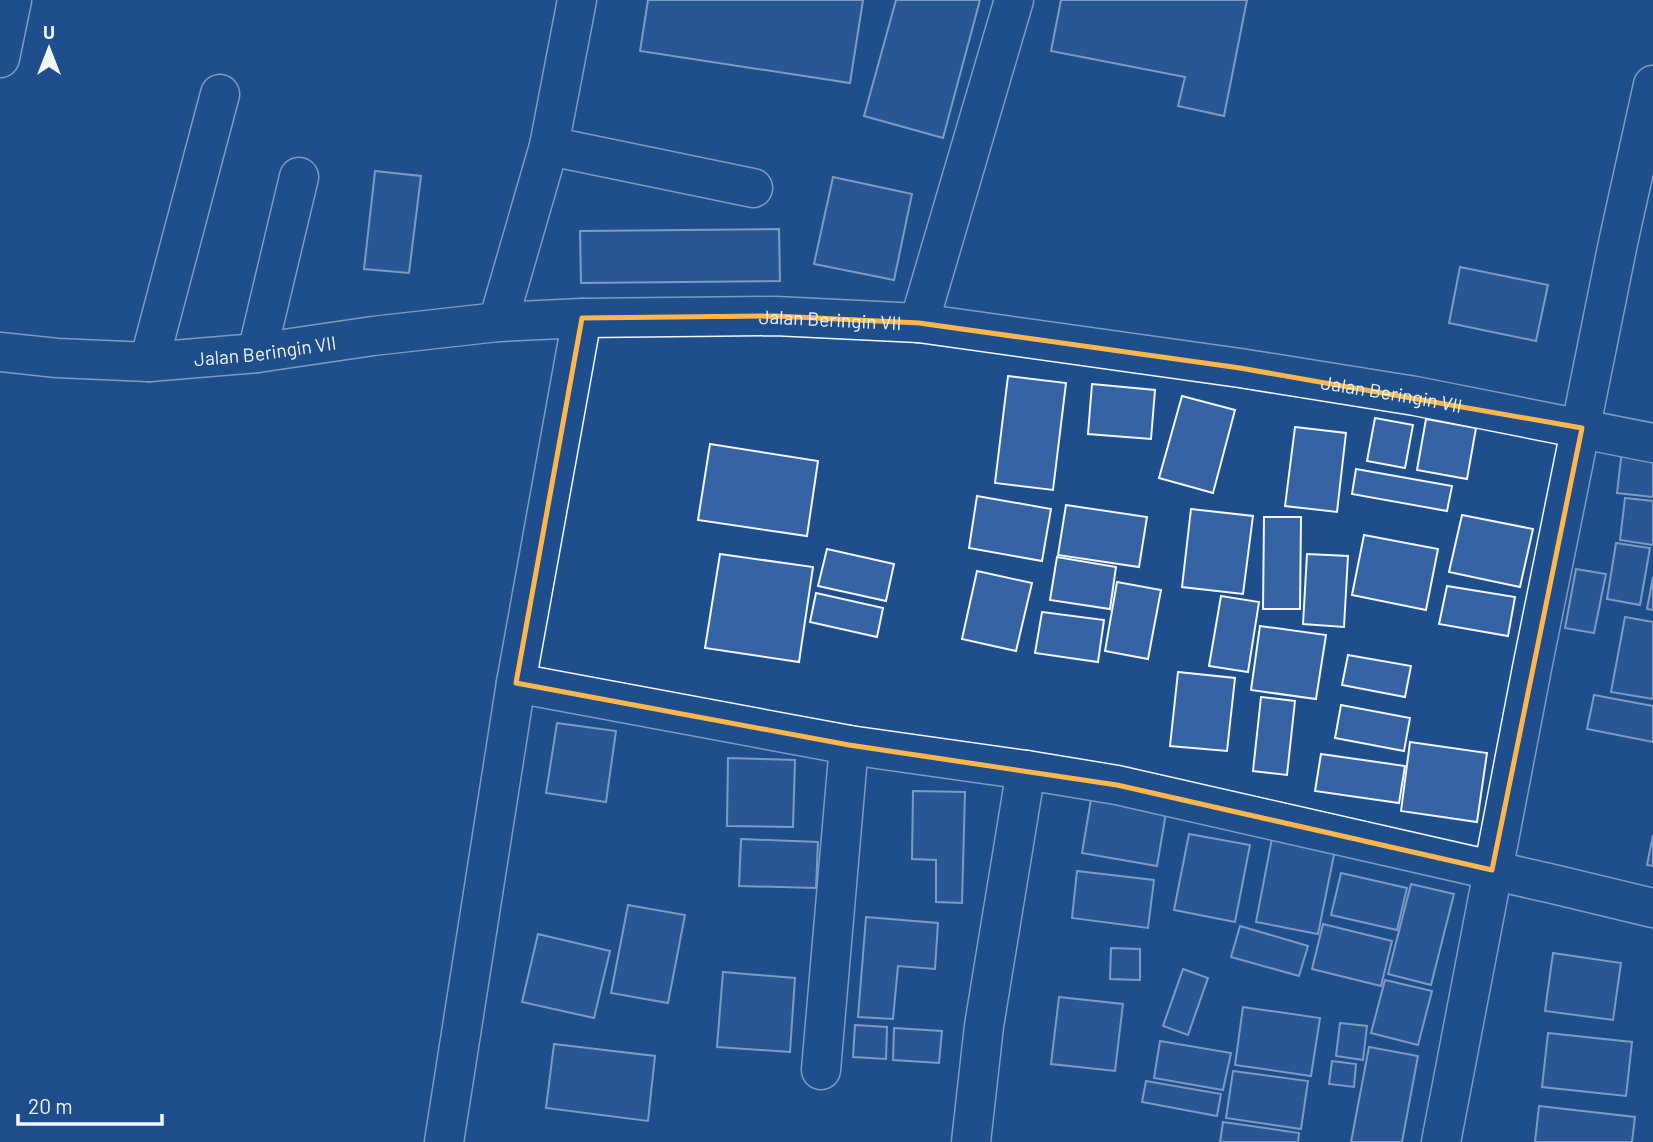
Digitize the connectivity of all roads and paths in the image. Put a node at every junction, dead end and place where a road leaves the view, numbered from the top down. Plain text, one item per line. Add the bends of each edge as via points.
1 (12, 0) edge
2 (577, 0) edge
3 (1014, 0) edge
4 (0, 58) edge
5 (1653, 85) edge
6 (220, 94) dead end
7 (550, 146) junction
8 (299, 177) dead end
9 (753, 188) dead end
10 (582, 318) junction
11 (498, 322) junction
12 (919, 323) junction
13 (0, 352) edge
14 (257, 353) junction
15 (149, 362) junction
16 (1582, 428) junction
17 (1653, 443) edge
18 (516, 683) junction
19 (849, 745) junction
20 (1026, 770) junction
21 (1503, 873) junction
22 (1653, 908) edge
23 (821, 1070) dead end
24 (444, 1142) edge
25 (971, 1142) edge
26 (1441, 1142) edge

1 - 4 street
2 - 7 street
3 - 12 street
5 - 16 street
6 - 15 street
7 - 9 street
7 - 11 street
8 - 14 street
10 - 11 street, Jalan Beringin VII
10 - 12 street, Jalan Beringin VII via 775,316
10 - 18 street
11 - 14 street, Jalan Beringin VII
12 - 16 street, Jalan Beringin VII via 1415,396
13 - 15 street, Jalan Beringin VII
14 - 15 street, Jalan Beringin VII
16 - 17 street, Jalan Beringin VII
16 - 21 street
18 - 19 street
18 - 24 street
19 - 20 street
19 - 23 street
20 - 21 street via 1117,785
20 - 25 street via 984,1026
21 - 22 street
21 - 26 street via 1469,1000

